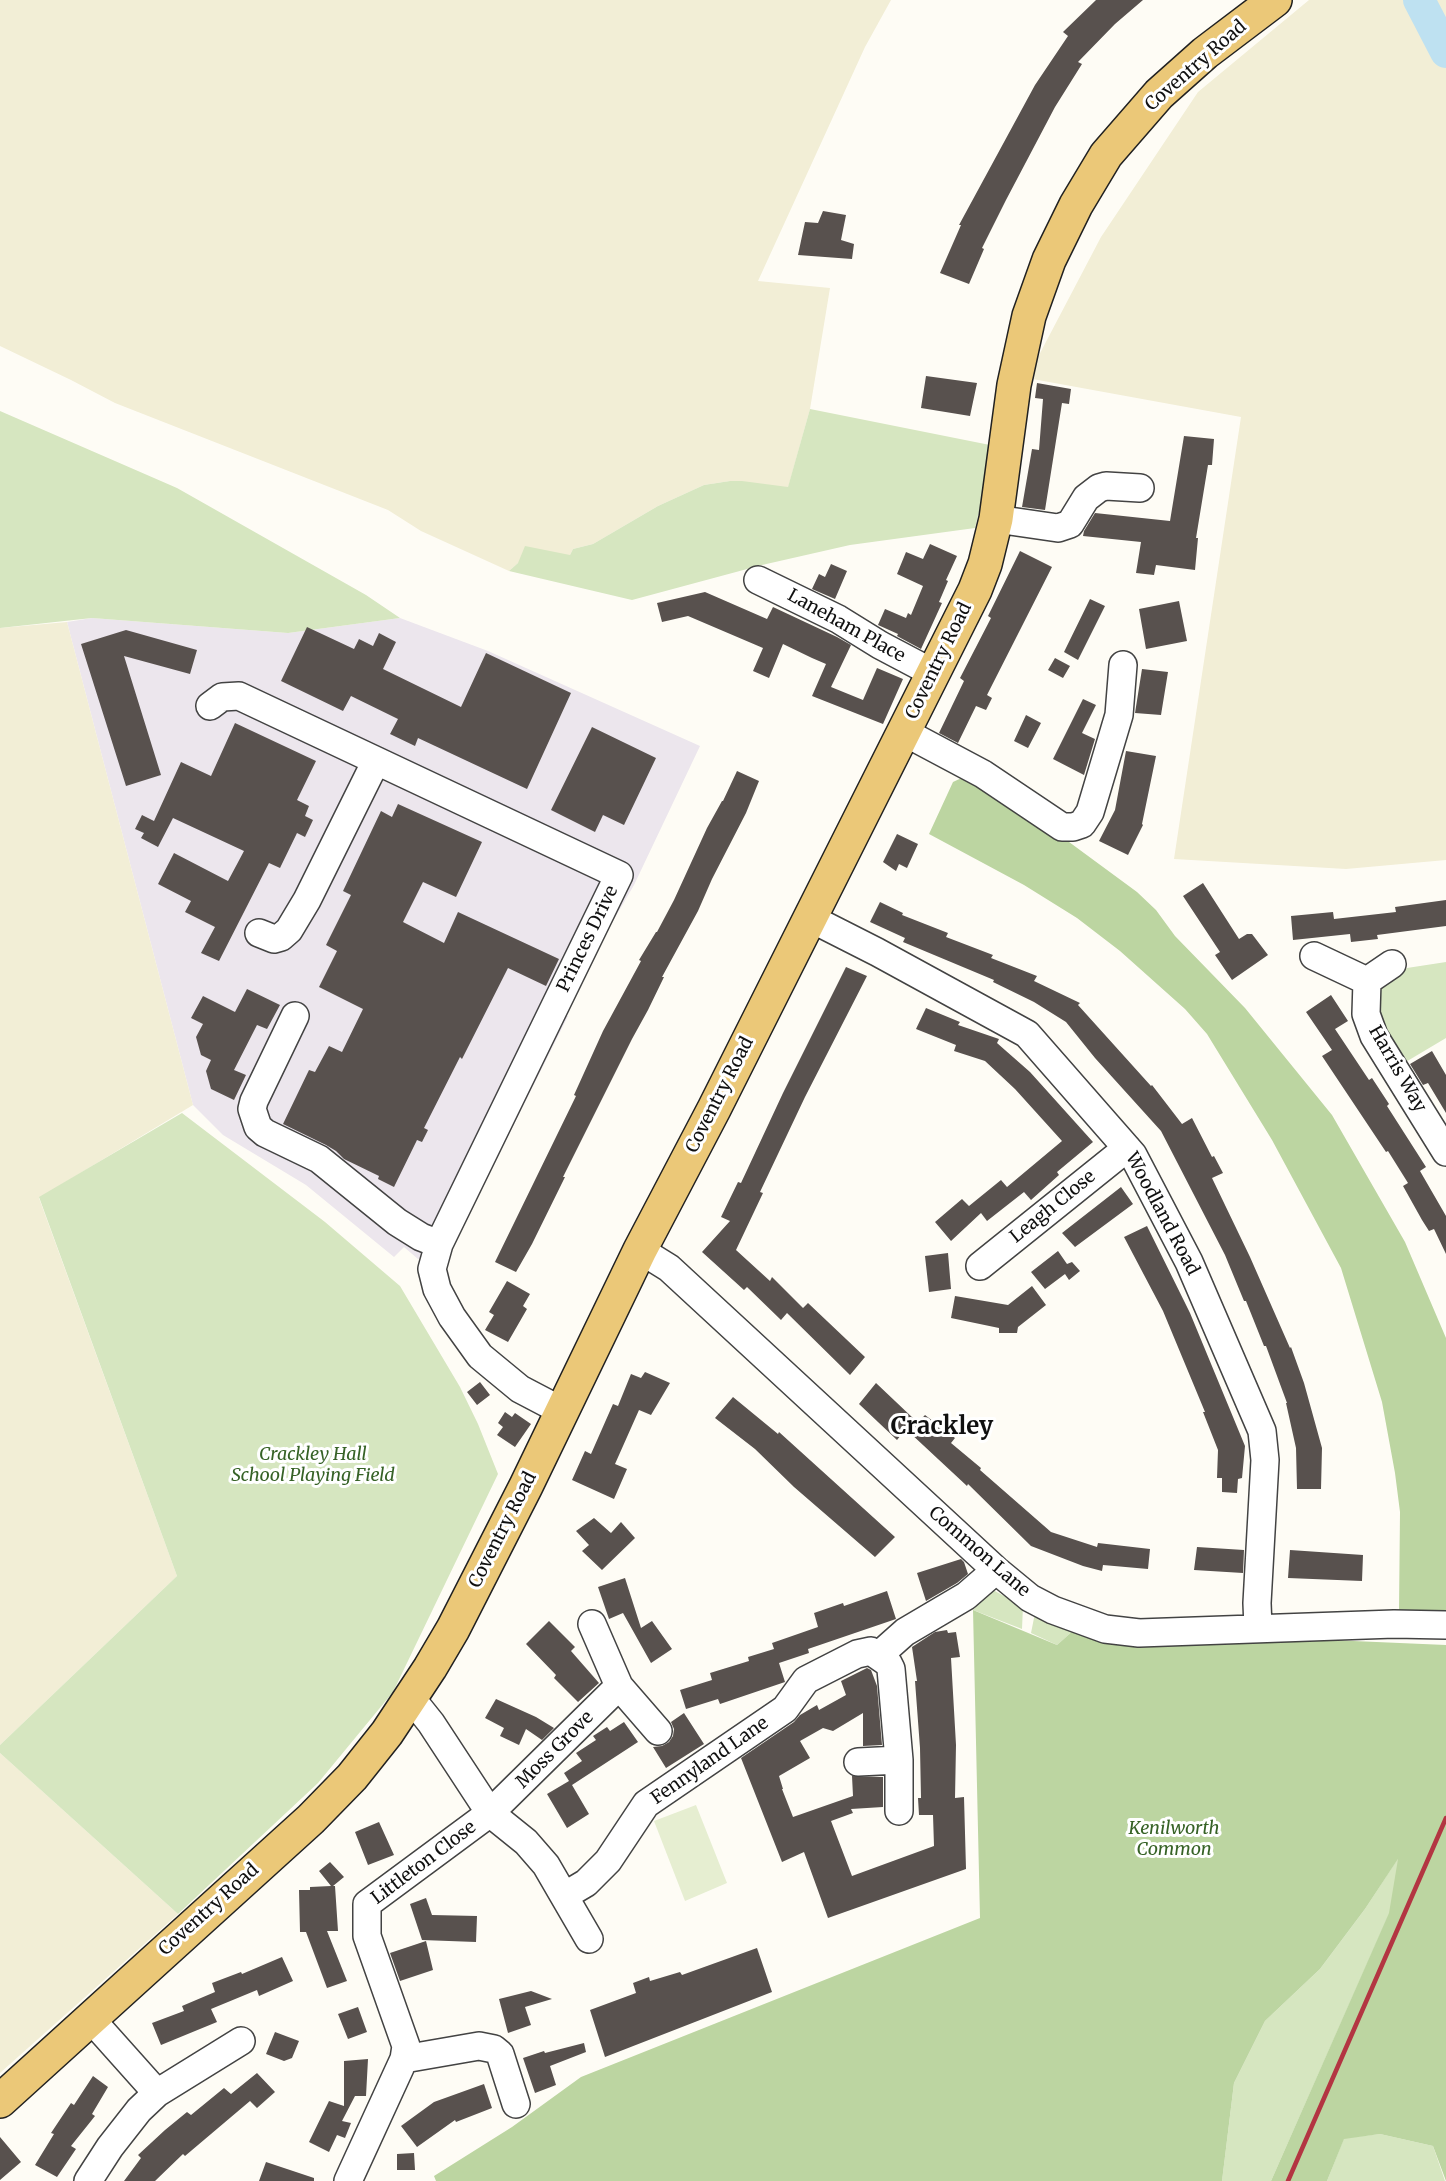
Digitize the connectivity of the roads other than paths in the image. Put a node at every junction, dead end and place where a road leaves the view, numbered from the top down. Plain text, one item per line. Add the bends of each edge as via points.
1 (1275, 0) edge
2 (1140, 488) dead end
3 (996, 519) junction
4 (759, 580) dead end
5 (1123, 665) dead end
6 (933, 673) junction
7 (210, 706) dead end
8 (904, 732) junction
9 (376, 761) junction
10 (810, 918) junction
11 (259, 933) dead end
12 (1314, 956) dead end
13 (1392, 964) dead end
14 (1367, 981) junction
15 (295, 1016) dead end
16 (1127, 1148) junction
17 (1446, 1152) edge
18 (438, 1244) junction
19 (640, 1250) junction
20 (980, 1266) dead end
21 (562, 1411) junction
22 (996, 1570) junction
23 (592, 1624) dead end
24 (1446, 1625) edge
25 (1258, 1628) junction
26 (878, 1656) junction
27 (619, 1686) junction
28 (411, 1698) junction
29 (658, 1731) dead end
30 (899, 1760) junction
31 (858, 1762) dead end
32 (899, 1811) dead end
33 (490, 1813) junction
34 (564, 1896) junction
35 (589, 1939) dead end
36 (90, 2018) junction
37 (241, 2041) dead end
38 (404, 2059) junction
39 (157, 2093) junction
40 (0, 2101) edge
41 (516, 2104) dead end
42 (88, 2181) edge
43 (348, 2181) edge

1 - 3 main road, Coventry Road via 1205,53 1160,94 1106,155 1076,205 1049,260 1029,315 1014,385
2 - 3 street via 1099,488 1086,498 1070,524 1058,528
3 - 6 main road, Coventry Road via 975,590
4 - 6 street, Laneham Place
5 - 8 street via 1119,715 1090,812 1082,824 1073,827 1062,827 983,774
6 - 8 main road, Coventry Road
7 - 9 street, Princes Drive via 222,697 239,696
8 - 10 main road, Coventry Road
9 - 11 street via 289,930 274,939
9 - 18 street, Princes Drive via 619,875
10 - 16 street, Woodland Road via 1028,1034
10 - 19 main road, Coventry Road
12 - 14 street
13 - 14 street
14 - 17 street, Harris Way via 1366,1014 1374,1035
15 - 18 street via 254,1101 252,1109 258,1127 319,1159 398,1222
16 - 20 street, Leagh Close
16 - 25 street, Woodland Road via 1185,1254 1262,1431 1266,1460
18 - 21 street, Princes Drive via 433,1278 458,1328 480,1356 504,1377
19 - 21 main road, Coventry Road
19 - 22 street, Common Lane via 669,1268
21 - 28 main road, Coventry Road via 453,1629
22 - 25 street, Common Lane via 1030,1598 1105,1629 1139,1633
22 - 26 street via 966,1596 905,1632
23 - 27 street
24 - 25 street, Common Lane
26 - 30 street via 891,1669
26 - 34 street, Fennyland Lane via 871,1651 857,1654 806,1680 785,1708 646,1804 608,1862 586,1883
27 - 29 street
27 - 33 street, Moss Grove
28 - 33 street, Littleton Close
28 - 36 main road, Coventry Road via 358,1769 310,1819
30 - 31 street
30 - 32 street
33 - 34 street via 526,1842 546,1865
33 - 38 street, Littleton Close via 367,1904 367,1936 406,2046
34 - 35 street
36 - 39 street
36 - 40 main road, Coventry Road
37 - 39 street
38 - 41 street via 479,2046 494,2049 500,2054
38 - 43 street
39 - 42 street via 110,2147

